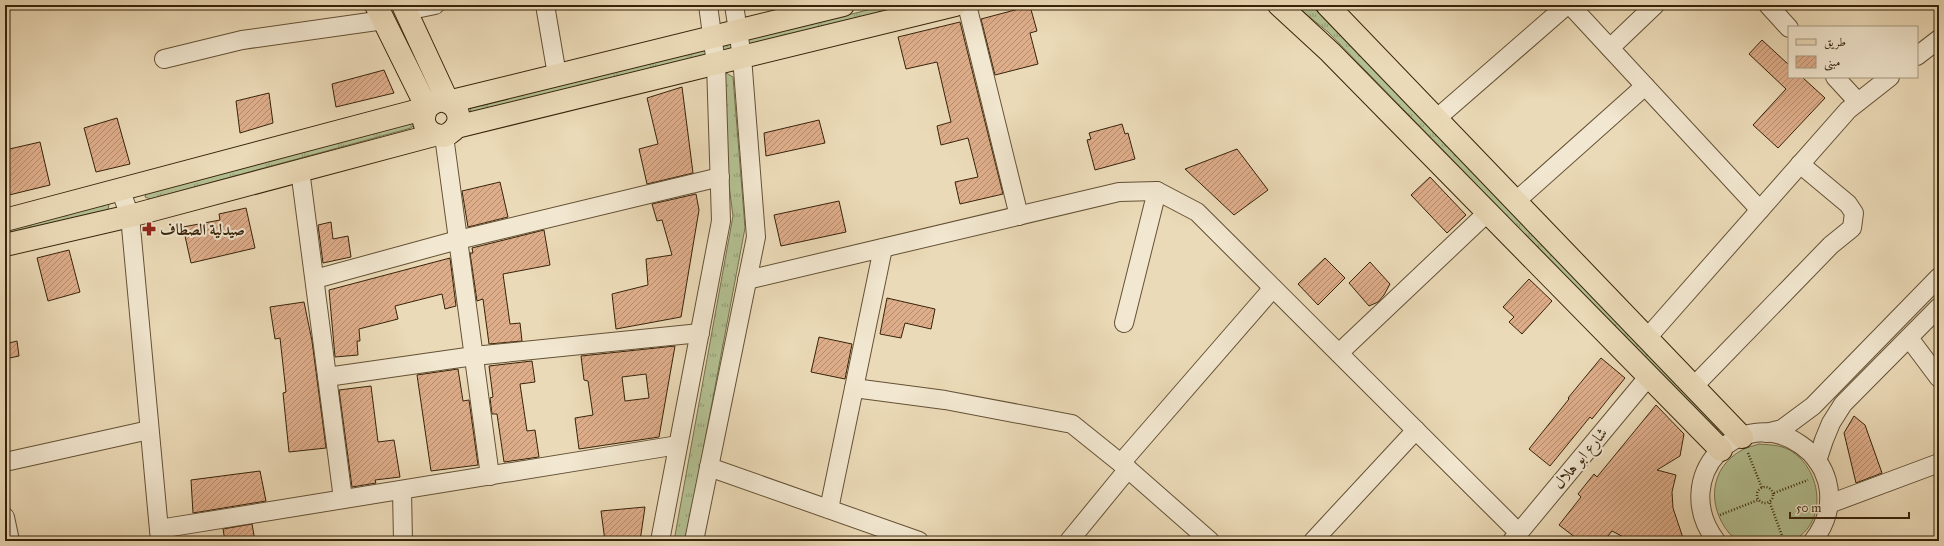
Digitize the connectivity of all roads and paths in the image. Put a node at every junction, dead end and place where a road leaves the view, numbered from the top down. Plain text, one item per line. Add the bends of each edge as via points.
1 (435, 5) edge
2 (545, 5) edge
3 (708, 5) edge
4 (734, 5) edge
5 (842, 5) edge
6 (955, 5) edge
7 (967, 5) edge
8 (1279, 5) edge
9 (1327, 5) edge
10 (1568, 5) edge
11 (1655, 5) edge
12 (1768, 5) edge
13 (404, 8) edge
14 (380, 13) edge
15 (1788, 27) edge
16 (739, 31) junction
17 (713, 36) junction
18 (1939, 39) edge
19 (1610, 48) junction
20 (1918, 55) edge
21 (742, 57) junction
22 (164, 59) dead end
23 (716, 64) junction
24 (557, 75) junction
25 (1836, 78) edge
26 (1889, 78) edge
27 (1645, 86) junction
28 (448, 102) junction
29 (1858, 102) junction
30 (427, 108) junction
31 (1436, 119) junction
32 (445, 132) junction
33 (1800, 164) junction
34 (300, 170) junction
35 (720, 177) junction
36 (120, 189) junction
37 (1157, 191) junction
38 (1515, 202) junction
39 (1760, 210) junction
40 (1488, 212) junction
41 (130, 216) junction
42 (1019, 216) junction
43 (5, 220) edge
44 (458, 240) junction
45 (5, 245) edge
46 (883, 248) junction
47 (1939, 277) edge
48 (315, 279) junction
49 (747, 280) junction
50 (1273, 288) junction
51 (1939, 307) edge
52 (1124, 323) dead end
53 (700, 333) junction
54 (1647, 338) junction
55 (1909, 338) junction
56 (1339, 353) junction
57 (474, 356) junction
58 (1649, 376) junction
59 (327, 378) junction
60 (1939, 378) edge
61 (1694, 386) junction
62 (854, 388) junction
63 (150, 430) junction
64 (1416, 430) junction
65 (1766, 433) junction
66 (1744, 443) junction
67 (678, 445) junction
68 (1721, 450) junction
69 (5, 462) edge
70 (1939, 463) edge
71 (1124, 466) junction
72 (709, 467) junction
73 (1816, 469) junction
74 (490, 476) junction
75 (1762, 488) junction
76 (402, 490) junction
77 (1774, 493) junction
78 (343, 499) junction
79 (1758, 500) junction
80 (1770, 503) junction
81 (1829, 504) junction
82 (829, 509) junction
83 (1718, 516) dead end
84 (5, 518) edge
85 (159, 535) edge
86 (1516, 537) edge
87 (1710, 537) edge
88 (10, 541) edge
89 (403, 541) edge
90 (660, 541) edge
91 (694, 541) edge
92 (919, 541) edge
93 (1069, 541) edge
94 (1210, 541) edge
95 (1313, 541) edge
96 (1784, 541) edge
97 (1813, 541) edge

1 - 13 street
2 - 24 street
3 - 17 street
4 - 16 street
5 - 16 main road
6 - 21 main road
7 - 42 street
8 - 40 main road via 1330,52
9 - 31 main road
10 - 19 street
10 - 31 street
11 - 19 street
12 - 15 street
13 - 28 main road
14 - 22 street via 242,40
14 - 30 main road
16 - 17 main road
16 - 21 street
17 - 23 street
17 - 24 main road
18 - 20 street
19 - 27 street
21 - 23 main road
21 - 49 street via 756,219 756,237
23 - 32 main road
23 - 35 street
24 - 28 main road
25 - 29 street
26 - 29 street
27 - 38 street
27 - 39 street
28 - 30 main road via 436,101
28 - 32 main road via 457,110 458,121
29 - 33 street
30 - 32 main road via 424,123 430,132
30 - 36 main road
31 - 38 main road
32 - 34 main road
32 - 44 street
33 - 39 street
33 - 61 street via 1848,204 1854,213 1852,228 1831,245
34 - 41 main road
34 - 48 street
35 - 44 street
35 - 53 street via 721,221
36 - 41 street
36 - 43 main road
37 - 42 street via 1119,192
37 - 50 street via 1197,212
37 - 52 street
38 - 54 main road
39 - 54 street
40 - 56 street
40 - 58 main road
41 - 45 main road
41 - 63 street
42 - 46 street
44 - 48 street
44 - 57 street
46 - 49 street
46 - 62 street
47 - 65 street via 1813,406 1782,429
48 - 59 street
49 - 72 street
50 - 56 street
50 - 71 street
51 - 55 street
53 - 57 street
53 - 67 street
54 - 61 main road
55 - 60 street
55 - 73 street via 1843,404 1831,423
56 - 64 street
57 - 59 street
57 - 74 street
58 - 68 main road
58 - 86 street, شارع ابو هلال
59 - 78 street
61 - 66 main road
62 - 71 street via 945,400 1072,424
62 - 82 street
63 - 69 street
63 - 85 street
64 - 86 street
64 - 95 street
65 - 66 street
65 - 73 street via 1782,435 1808,449
66 - 68 street
66 - 75 path
67 - 74 street
67 - 90 street
68 - 87 street via 1706,469 1700,494 1700,506
70 - 81 street
71 - 93 street
71 - 94 street
72 - 82 street
72 - 91 street
73 - 77 path
73 - 81 street via 1827,481
74 - 76 street
75 - 77 path via 1768,487
75 - 79 path via 1758,491
76 - 78 street
76 - 89 street
77 - 80 path
78 - 85 street
79 - 80 path via 1765,504
79 - 83 path
80 - 96 path
81 - 97 street via 1820,532
82 - 92 street
84 - 88 street

